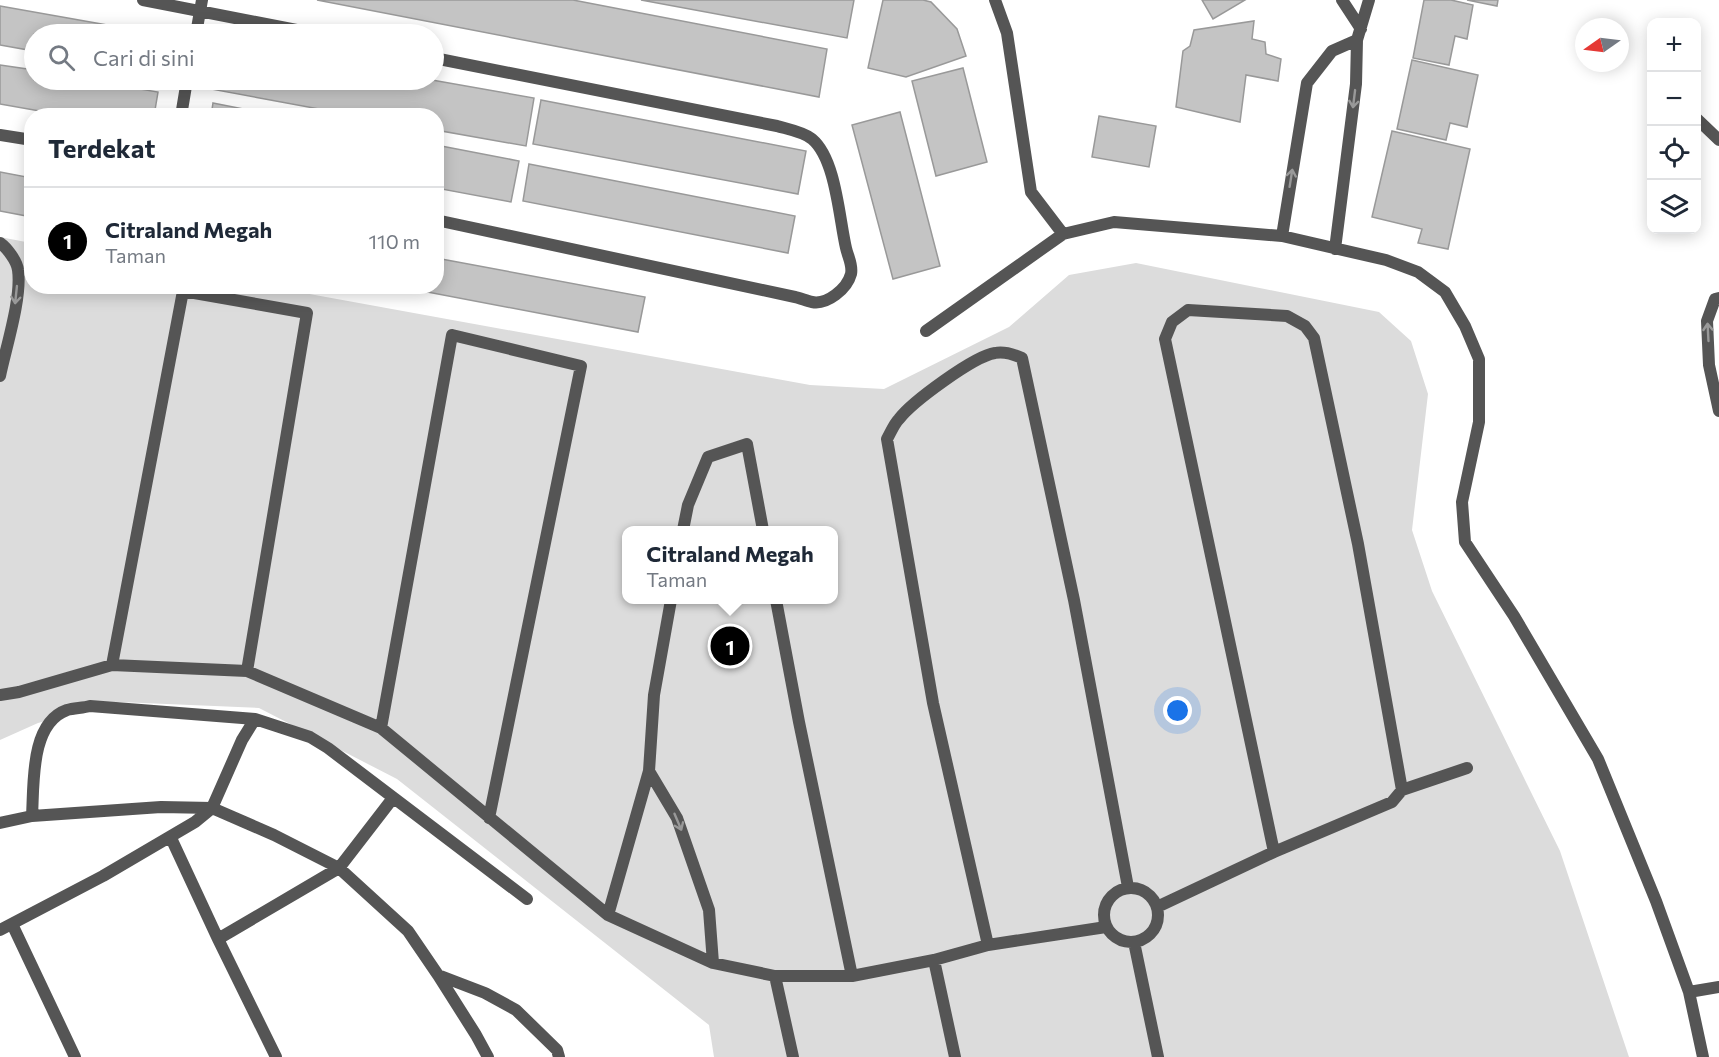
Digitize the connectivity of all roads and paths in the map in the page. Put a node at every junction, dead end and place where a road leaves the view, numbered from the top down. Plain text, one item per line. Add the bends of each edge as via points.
1 (143, 0) edge
2 (995, 0) edge
3 (1342, 0) edge
4 (1369, 0) edge
5 (201, 6) edge
6 (198, 24) edge
7 (276, 24) edge
8 (1359, 35) junction
9 (444, 60) edge
10 (185, 90) edge
11 (182, 108) edge
12 (1701, 123) edge
13 (0, 135) edge
14 (24, 139) edge
15 (1719, 140) edge
16 (444, 222) edge
17 (1063, 234) junction
18 (1282, 236) junction
19 (0, 243) edge
20 (1335, 249) junction
21 (182, 294) edge
22 (200, 294) edge
23 (1719, 298) edge
24 (926, 331) dead end
25 (0, 376) edge
26 (1719, 411) edge
27 (684, 526) edge
28 (762, 526) edge
29 (670, 604) edge
30 (777, 604) edge
31 (112, 665) junction
32 (247, 671) junction
33 (0, 695) edge
34 (255, 719) junction
35 (381, 728) junction
36 (1467, 768) dead end
37 (649, 771) junction
38 (1402, 790) junction
39 (393, 798) junction
40 (212, 808) junction
41 (32, 816) junction
42 (489, 818) junction
43 (0, 823) edge
44 (171, 838) junction
45 (1274, 852) junction
46 (339, 868) junction
47 (1128, 887) junction
48 (527, 899) dead end
49 (1157, 907) junction
50 (608, 915) junction
51 (12, 924) junction
52 (1106, 927) junction
53 (0, 930) edge
54 (218, 939) junction
55 (1134, 942) junction
56 (988, 945) junction
57 (934, 960) junction
58 (713, 963) junction
59 (438, 975) junction
60 (775, 976) junction
61 (852, 976) junction
62 (1719, 987) edge
63 (1689, 992) junction
64 (75, 1057) edge
65 (276, 1057) edge
66 (488, 1057) edge
67 (559, 1057) edge
68 (793, 1057) edge
69 (955, 1057) edge
70 (1158, 1057) edge
71 (1703, 1057) edge

1 - 5 street
2 - 17 street via 1007,33 1031,192
3 - 8 street
4 - 8 street
5 - 6 street
5 - 7 street
18 -> 8 street via 1307,83 1332,51
8 -> 20 street
9 - 16 street via 777,126 811,138 823,154 838,197 852,267 841,291 814,303
10 - 11 street
12 - 15 street
13 - 14 street
17 - 18 street via 1114,222
17 - 24 street
18 - 20 street
19 -> 25 street via 18,268 17,298
20 - 63 street via 1386,260 1418,272 1445,292 1465,326 1479,359 1479,422 1462,502 1465,542 1514,616 1598,759
21 - 31 street
22 - 32 street via 307,313
26 -> 23 street via 1709,364 1707,321 1715,299
27 - 28 street via 688,505 708,457 747,444
29 - 37 street via 654,695
30 - 61 street
31 - 32 street
31 - 33 street
32 - 35 street
34 - 39 street via 319,743
34 - 40 street
34 - 41 street via 90,706 66,710 52,719 42,735 35,758
35 - 42 street
35 - 42 street via 452,334 581,366
36 - 38 street
37 - 50 street
37 -> 58 street via 677,818 710,910
38 - 45 street via 1392,802
38 - 45 street via 1358,544 1314,338 1305,326 1287,316 1188,310 1172,322 1165,339
39 - 46 street
39 - 48 street
40 - 41 street via 160,807
40 - 44 street
40 - 46 street
41 - 43 street
42 - 50 street
44 - 51 street
44 - 54 street
45 - 49 street
46 - 54 street
46 - 59 street via 408,931
47 - 49 street via 1146,892
47 - 52 street via 1107,901
47 - 56 street via 1074,600 1022,358 994,352 944,380 899,418 887,439 933,703
49 - 55 street via 1156,926
50 - 58 street
51 - 53 street
51 - 64 street
52 - 55 street via 1118,939
52 - 56 street
54 - 65 street
55 - 70 street
56 - 57 street
57 - 61 street
57 - 69 street
58 - 60 street
59 - 66 street
59 - 67 street via 516,1010 557,1050
60 - 61 street
60 - 68 street
62 - 63 street
63 - 71 street

